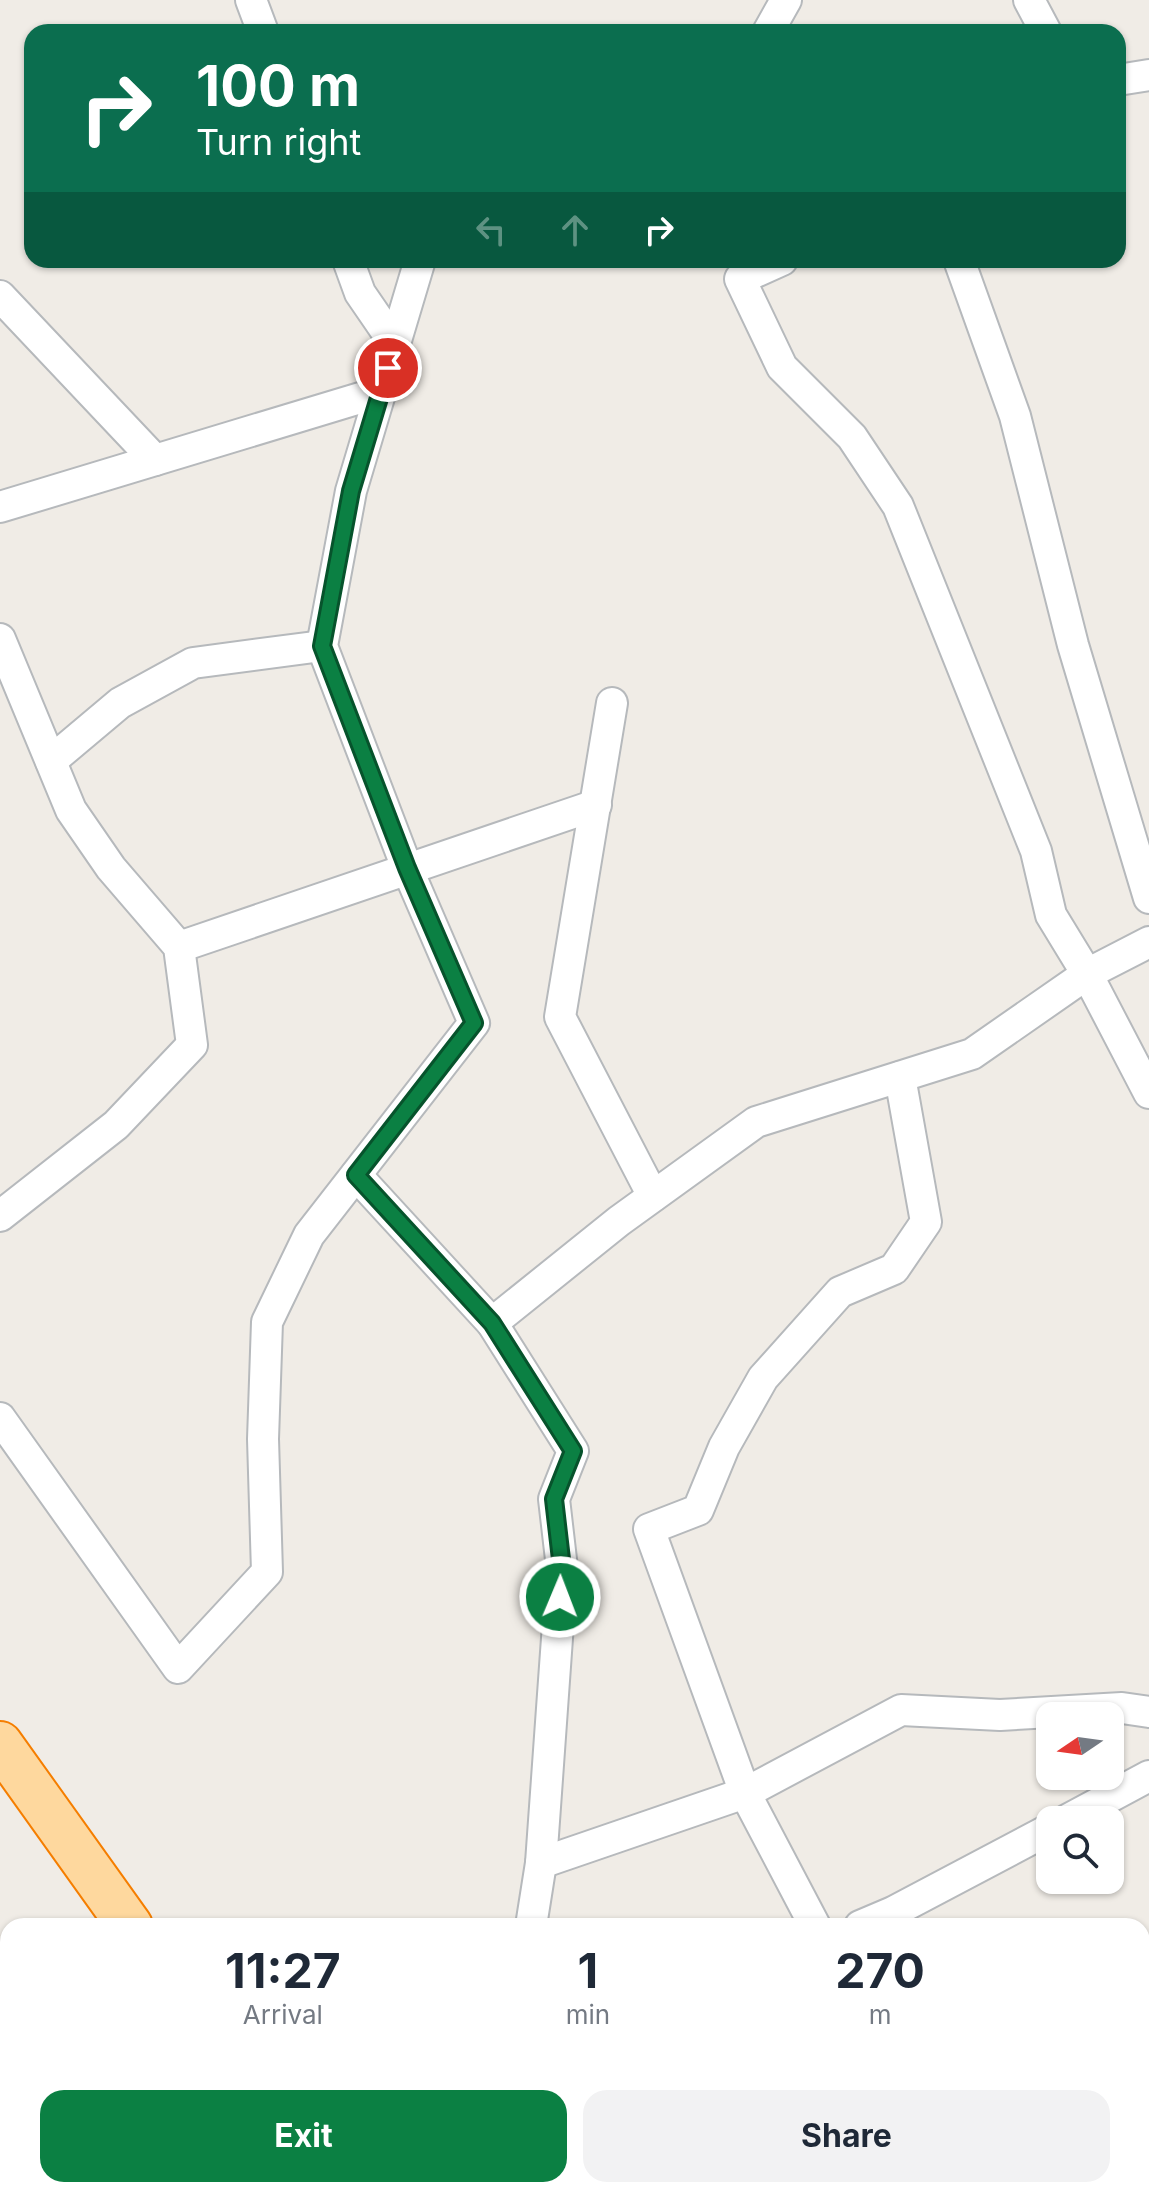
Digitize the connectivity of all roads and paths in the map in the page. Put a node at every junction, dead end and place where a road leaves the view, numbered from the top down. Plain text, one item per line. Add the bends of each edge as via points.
1 (251, 0) edge
2 (786, 0) edge
3 (1029, 0) edge
4 (260, 24) edge
5 (772, 24) edge
6 (1042, 24) edge
7 (1149, 75) edge
8 (1126, 79) edge
9 (351, 268) edge
10 (418, 268) edge
11 (764, 268) edge
12 (962, 268) edge
13 (0, 296) edge
14 (395, 344) junction
15 (380, 392) junction
16 (155, 460) junction
17 (0, 507) edge
18 (0, 639) edge
19 (322, 646) junction
20 (612, 703) dead end
21 (51, 761) junction
22 (596, 805) junction
23 (407, 868) junction
24 (1149, 898) edge
25 (1149, 942) edge
26 (179, 947) junction
27 (1087, 974) junction
28 (900, 1077) junction
29 (1149, 1093) edge
30 (356, 1175) junction
31 (653, 1196) junction
32 (0, 1216) edge
33 (492, 1323) junction
34 (0, 1418) edge
35 (1149, 1712) edge
36 (0, 1744) edge
37 (1149, 1776) edge
38 (745, 1793) junction
39 (1093, 1806) edge
40 (1036, 1836) edge
41 (541, 1863) junction
42 (116, 1918) edge
43 (532, 1918) edge
44 (811, 1918) edge
45 (879, 1918) edge

1 - 4 street
2 - 5 street
3 - 6 street
7 - 8 street
9 - 14 street via 360,293
10 - 14 street
11 - 27 street via 740,279 782,367 852,437 898,506 1036,851 1051,915
12 - 24 street via 1015,416 1073,645
13 - 16 street
14 - 15 street
15 - 16 street
15 - 19 street via 351,491
16 - 17 street
18 - 21 street
19 - 21 street via 193,663 120,703
19 - 23 street
20 - 22 street
21 - 26 street via 71,810 95,845
22 - 23 street
22 - 31 street via 560,1017
23 - 26 street
23 - 30 street via 474,1023
25 - 27 street
26 - 32 street via 192,1045 116,1125
27 - 28 street via 972,1054
27 - 29 street
28 - 31 street via 756,1122
28 - 38 street via 926,1222 894,1269 840,1292 763,1378 724,1447 698,1510 649,1529
30 - 33 street
30 - 34 street via 309,1235 267,1322 267,1572 178,1668
31 - 33 street
33 - 41 street via 573,1451 554,1499 562,1568
35 - 38 street via 1122,1708 1000,1715 901,1710
36 - 42 highway
37 - 39 street
38 - 41 street
38 - 44 street
40 - 45 street
41 - 43 street

